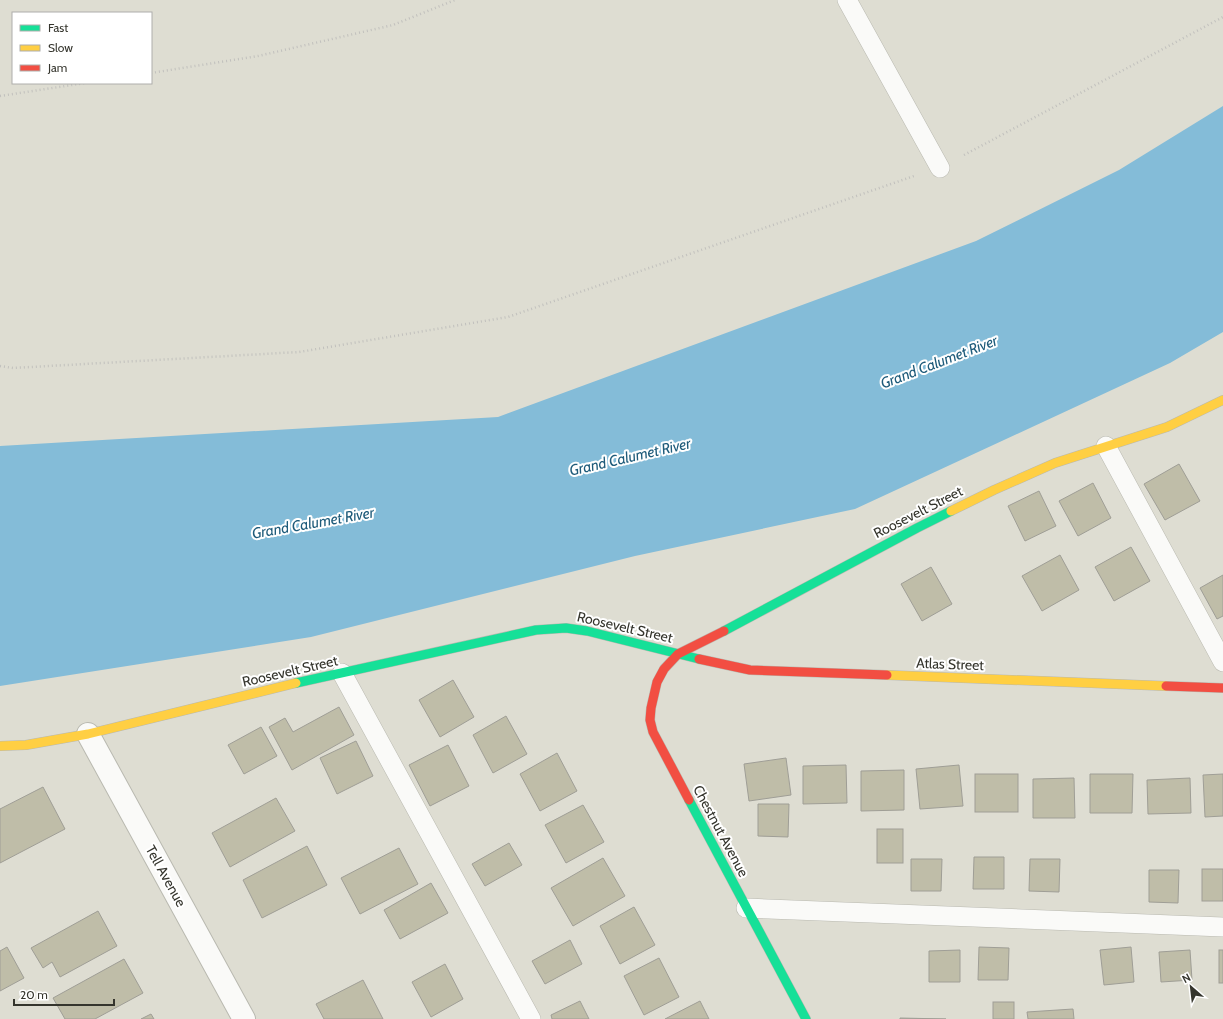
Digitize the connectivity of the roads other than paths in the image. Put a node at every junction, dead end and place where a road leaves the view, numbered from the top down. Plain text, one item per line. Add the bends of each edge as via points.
1 (847, 0) edge
2 (940, 168) road end
3 (1223, 400) edge
4 (1106, 446) junction
5 (678, 654) junction
6 (1223, 662) edge
7 (342, 673) junction
8 (1223, 688) edge
9 (88, 734) junction
10 (0, 746) edge
11 (746, 908) junction
12 (1223, 926) edge
13 (244, 1019) edge
14 (531, 1019) edge
15 (806, 1019) edge

1 - 2 lane
3 - 4 street, Roosevelt Street via 1167,427
4 - 5 street, Roosevelt Street via 1055,463 994,490
4 - 6 lane
5 - 7 street, Roosevelt Street via 566,628 536,630
5 - 8 street, Atlas Street via 750,670
5 - 11 street, Chestnut Avenue via 664,669 657,682 650,720 653,732
7 - 9 street, Roosevelt Street
7 - 14 lane
9 - 10 street, Roosevelt Street via 26,745
9 - 13 street, Tell Avenue
11 - 12 lane
11 - 15 street, Chestnut Avenue

